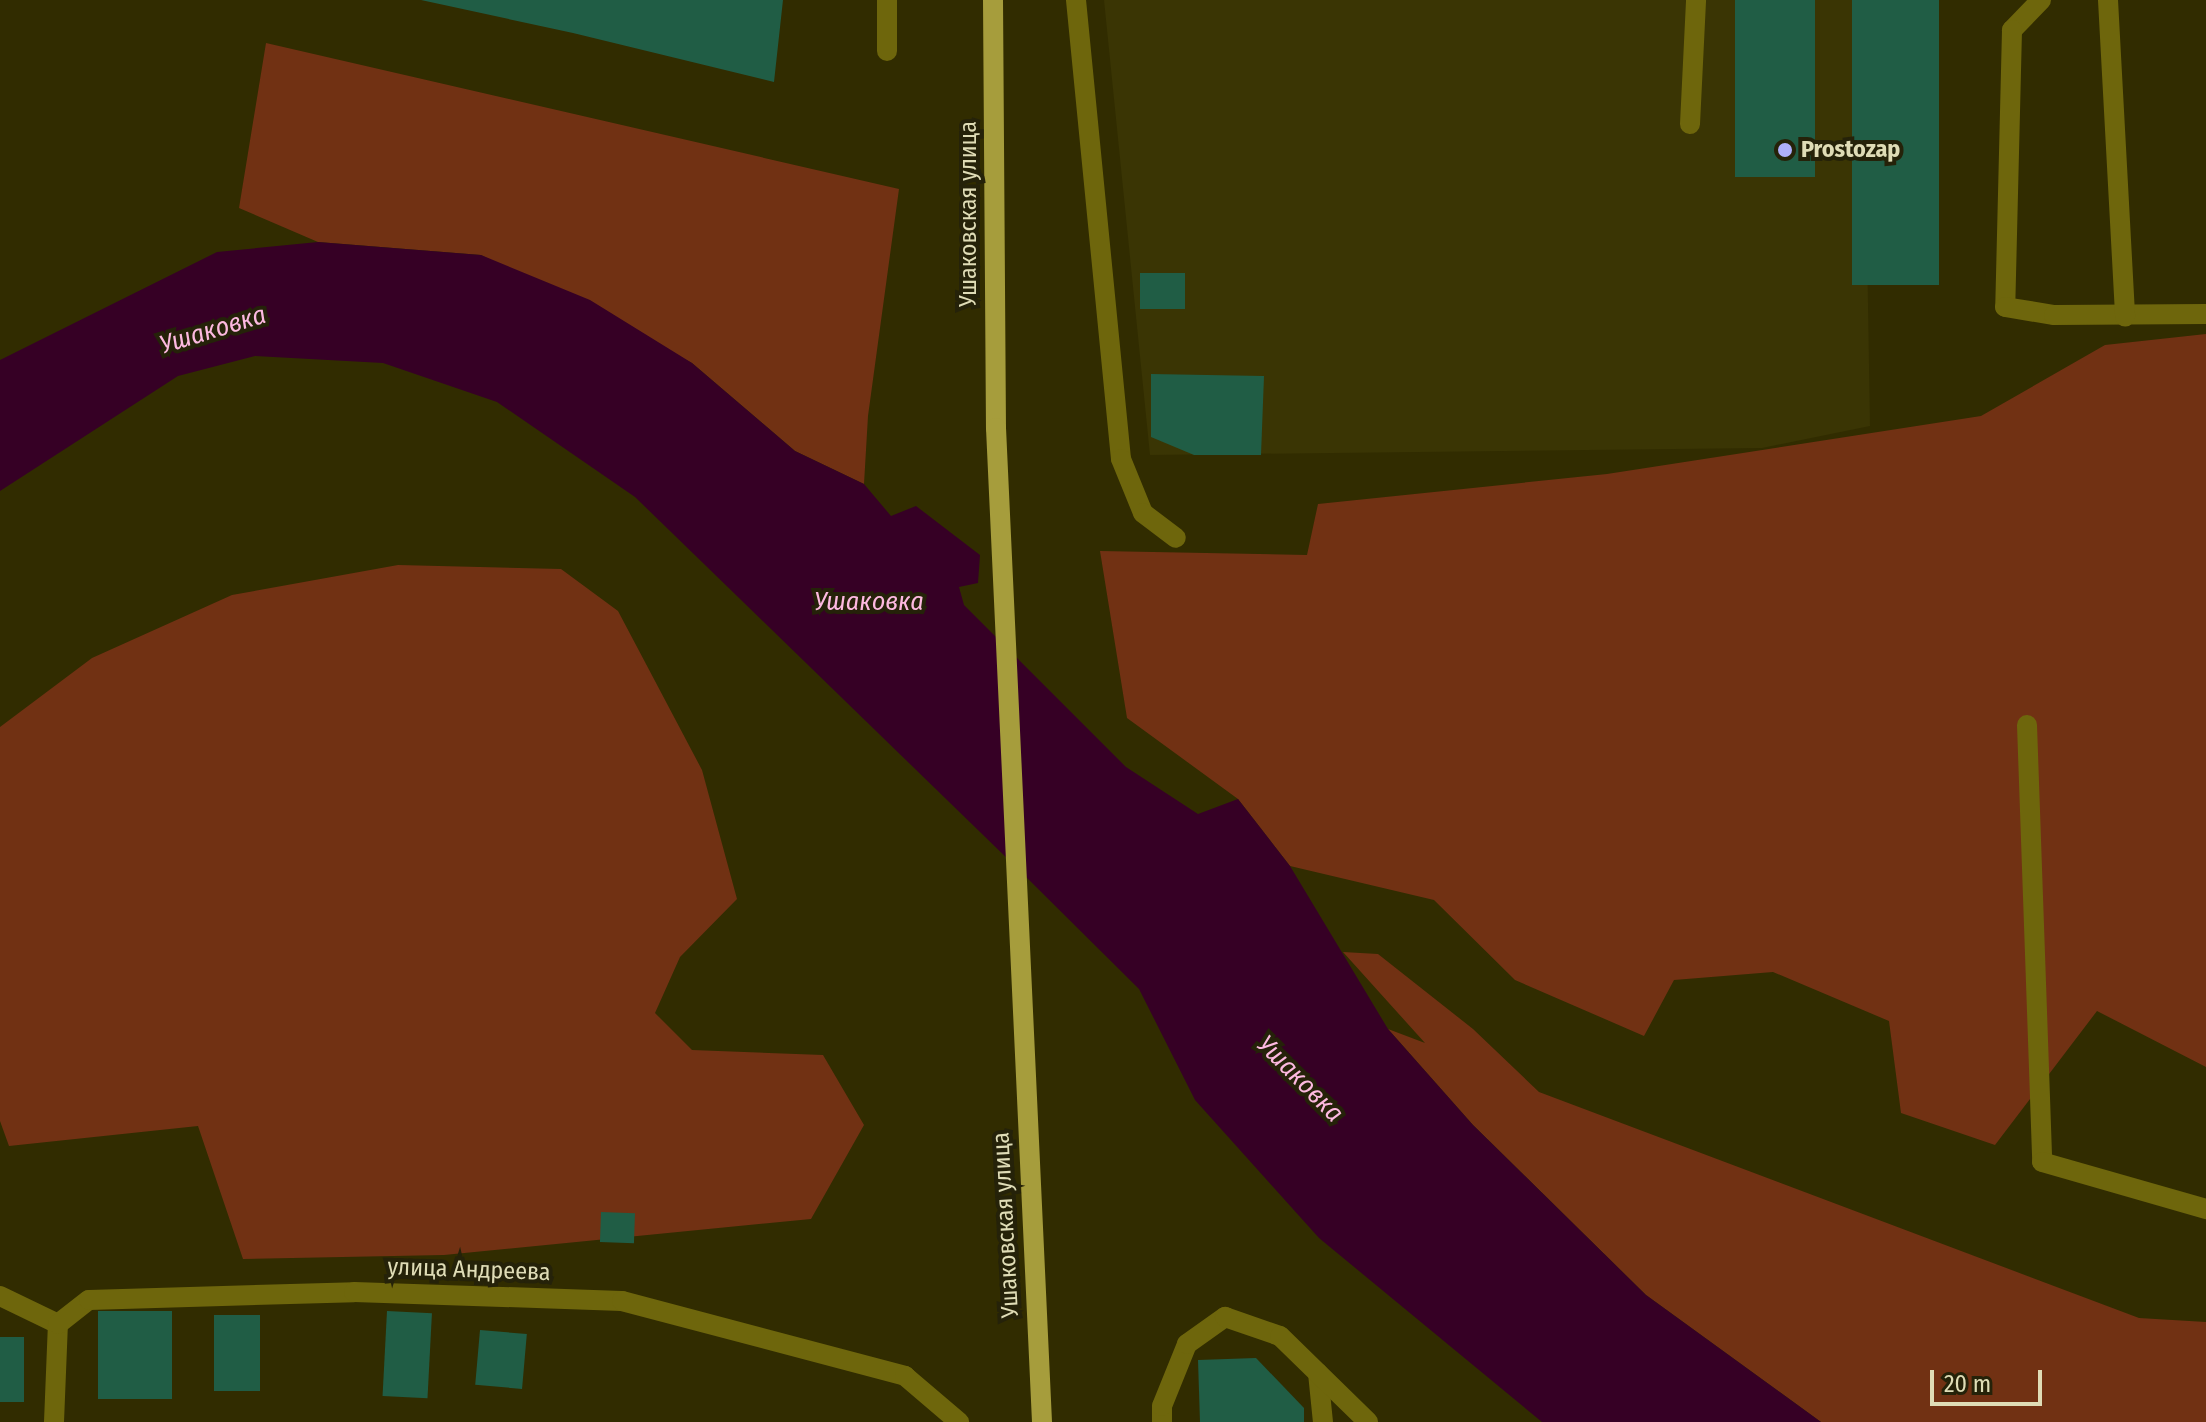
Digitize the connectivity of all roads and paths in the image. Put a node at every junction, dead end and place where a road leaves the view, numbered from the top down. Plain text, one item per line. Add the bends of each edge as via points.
1 (887, 0) edge
2 (993, 0) edge
3 (1076, 0) edge
4 (1696, 0) edge
5 (2041, 0) edge
6 (2108, 0) edge
7 (887, 51) dead end
8 (1690, 124) dead end
9 (2206, 314) edge
10 (2125, 317) junction
11 (1176, 538) dead end
12 (2027, 725) dead end
13 (2206, 1209) edge
14 (0, 1296) edge
15 (58, 1324) junction
16 (1318, 1373) junction
17 (54, 1422) edge
18 (959, 1422) edge
19 (1042, 1422) edge
20 (1162, 1422) edge
21 (1323, 1422) edge
22 (1368, 1422) edge

1 - 7 street
2 - 19 main road, Ушаковская улица via 996,428
3 - 11 street via 1121,459 1143,513
4 - 8 street
5 - 10 street via 2012,30 2005,307 2024,314
6 - 10 street
9 - 10 street
12 - 13 street via 2042,1162
14 - 15 street
15 - 17 street
15 - 18 street, улица Андреева via 89,1300 354,1292 622,1301 905,1376
16 - 20 street via 1280,1336 1225,1317 1187,1344 1162,1406
16 - 21 street
16 - 22 street

